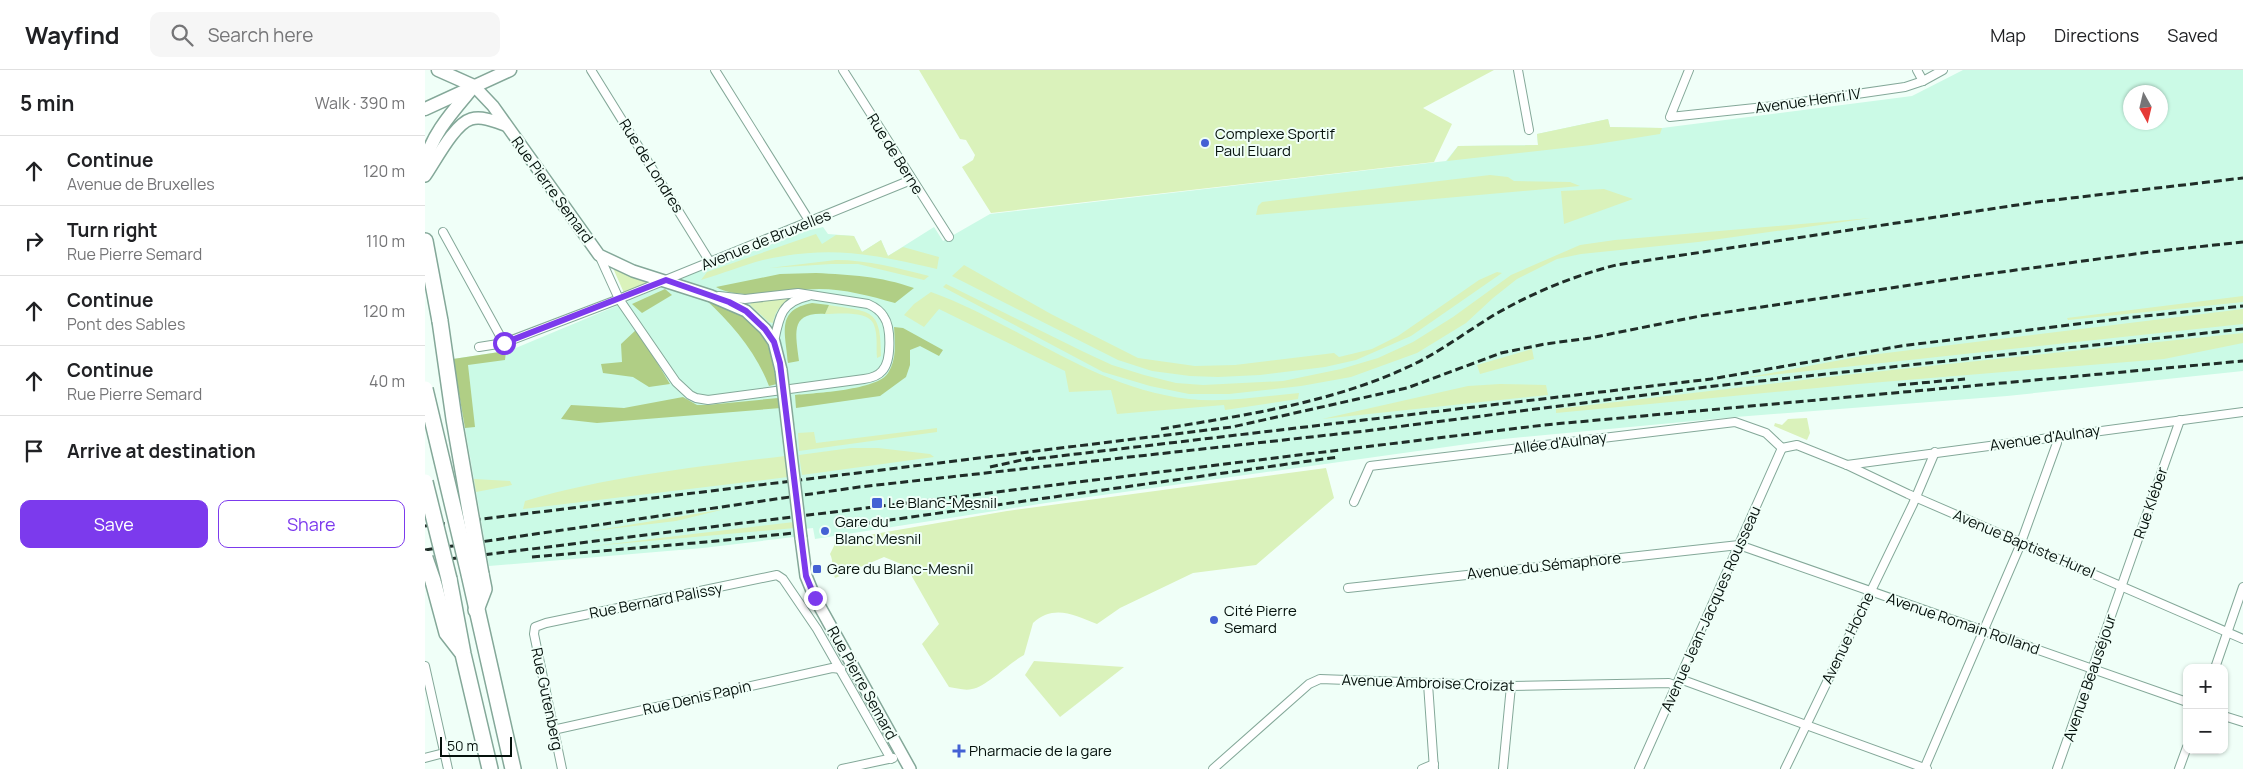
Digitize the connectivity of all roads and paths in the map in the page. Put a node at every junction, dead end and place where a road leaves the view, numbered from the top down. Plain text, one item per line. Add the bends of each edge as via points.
1 (438, 70) edge
2 (510, 70) edge
3 (591, 70) edge
4 (715, 70) edge
5 (843, 70) edge
6 (1518, 70) edge
7 (1689, 70) edge
8 (1917, 70) edge
9 (1943, 70) edge
10 (1923, 81) junction
11 (474, 86) junction
12 (425, 109) edge
13 (505, 125) junction
14 (1529, 130) dead end
15 (425, 165) edge
16 (425, 176) edge
17 (911, 180) junction
18 (810, 222) junction
19 (443, 232) dead end
20 (949, 237) dead end
21 (425, 240) edge
22 (599, 255) junction
23 (711, 262) junction
24 (666, 280) junction
25 (812, 295) junction
26 (711, 296) junction
27 (619, 299) junction
28 (774, 342) junction
29 (504, 343) junction
30 (479, 347) dead end
31 (425, 389) edge
32 (2243, 412) edge
33 (2180, 420) junction
34 (2057, 436) junction
35 (1782, 448) junction
36 (1935, 452) junction
37 (1847, 465) junction
38 (425, 482) edge
39 (1916, 498) junction
40 (1353, 502) dead end
41 (2022, 543) junction
42 (1739, 545) junction
43 (425, 558) edge
44 (475, 574) junction
45 (779, 575) joint
46 (2122, 586) junction
47 (2243, 587) edge
48 (1348, 588) dead end
49 (1871, 592) junction
50 (534, 629) joint
51 (1984, 632) junction
52 (2227, 632) junction
53 (2243, 639) edge
54 (463, 654) junction
55 (2216, 664) edge
56 (425, 666) edge
57 (841, 669) junction
58 (2093, 669) junction
59 (1678, 683) junction
60 (1428, 684) junction
61 (1511, 686) junction
62 (2183, 701) edge
63 (2228, 717) edge
64 (2243, 722) edge
65 (1807, 725) junction
66 (553, 730) junction
67 (444, 753) junction
68 (2184, 754) edge
69 (903, 756) junction
70 (425, 758) edge
71 (891, 759) junction
72 (1434, 767) edge
73 (447, 769) edge
74 (490, 769) edge
75 (513, 769) edge
76 (562, 769) edge
77 (842, 769) edge
78 (910, 769) edge
79 (1213, 769) edge
80 (1421, 769) edge
81 (1503, 769) edge
82 (1639, 769) edge
83 (1785, 769) edge
84 (1925, 769) edge
85 (2057, 769) edge
86 (2179, 769) edge

1 - 11 main road
2 - 11 main road
3 - 23 street, Rue de Londres
4 - 18 street
5 - 17 street, Rue de Berne
6 - 14 street
7 - 10 street, Avenue Henri IV via 1670,117 1855,95
8 - 10 street
9 - 10 street, Avenue Henri IV
11 - 12 main road
11 - 13 main road, Rue Pierre Semard
11 - 15 main road via 433,141
13 - 16 main road, Rue Pierre Semard via 483,119 470,120 457,128
13 - 22 main road, Rue Pierre Semard
17 - 18 street, Avenue de Bruxelles
17 - 20 street, Rue de Berne
18 - 23 street, Avenue de Bruxelles
19 - 29 street
21 - 44 highway, bridge via 440,321
22 - 24 main road, Rue Pierre Semard via 626,268
22 - 27 street, Rue Pierre Semard
23 - 24 street, Avenue de Bruxelles
24 - 26 main road, Rue Pierre Semard
24 - 27 street, Avenue de Bruxelles
25 - 26 street, Rue Pierre Semard via 787,293 745,299
25 - 27 street, Rue Pierre Semard via 868,304 881,312 887,323 889,355 882,372 864,379 708,400 696,398 676,382
25 - 28 street via 786,306
26 - 28 main road, Rue Pierre Semard via 746,311
27 - 29 street, Avenue de Bruxelles
28 - 69 main road, Rue Pierre Semard, bridge via 781,370 806,576 815,598
29 - 30 street, Avenue de Bruxelles
31 - 44 highway, bridge
32 - 33 street, Avenue d'Aulnay
33 - 34 street, Avenue d'Aulnay
33 - 46 street, Rue Kléber
34 - 36 street, Avenue d'Aulnay
34 - 41 street
35 - 37 street, Avenue Baptiste Hurel via 1797,445
35 - 40 street, Allée d'Aulnay via 1766,433 1735,422 1370,466
35 - 42 street, Avenue Jean-Jacques Rousseau
36 - 37 street, Avenue d'Aulnay
36 - 39 street, Avenue Hoche
37 - 39 street, Avenue Baptiste Hurel
38 - 54 highway, bridge via 449,579
39 - 41 street, Avenue Baptiste Hurel
39 - 49 street, Avenue Hoche
41 - 46 street, Avenue Baptiste Hurel
41 - 51 street
42 - 48 street, Avenue du Sémaphore
42 - 49 street, Avenue Romain Rolland
42 - 59 street, Avenue Jean-Jacques Rousseau
43 - 54 highway, bridge via 447,633
44 - 75 highway via 476,610
45 - 50 street, Rue Bernard Palissy via 546,623
45 - 57 street, Rue Pierre Semard
46 - 52 street, Avenue Baptiste Hurel
46 - 58 street, Avenue Beauséjour
47 - 52 street
49 - 51 street, Avenue Romain Rolland
49 - 65 street, Avenue Hoche
50 - 66 street, Rue Gutenberg
51 - 58 street, Avenue Romain Rolland
51 - 84 street
52 - 53 street, Avenue Baptiste Hurel
52 - 55 street
54 - 74 highway
56 - 67 street
57 - 66 street, Rue Denis Papin via 832,668
57 - 71 street, Rue Pierre Semard
58 - 62 street, Avenue Romain Rolland
58 - 85 street, Avenue Beauséjour
59 - 61 street, Avenue Ambroise Croizat
59 - 65 street, Avenue Ambroise Croizat
59 - 82 street, Avenue Jean-Jacques Rousseau
60 - 61 street, Avenue Ambroise Croizat
60 - 72 street
60 - 79 street, Avenue Ambroise Croizat via 1320,679 1309,684
61 - 81 street
63 - 64 street
65 - 83 street, Avenue Hoche
65 - 84 street, Avenue Ambroise Croizat
66 - 76 street, Rue Gutenberg
67 - 70 street
67 - 73 street
68 - 86 street
69 - 71 street
69 - 78 main road, Rue Pierre Semard
71 - 77 street
72 - 80 street

